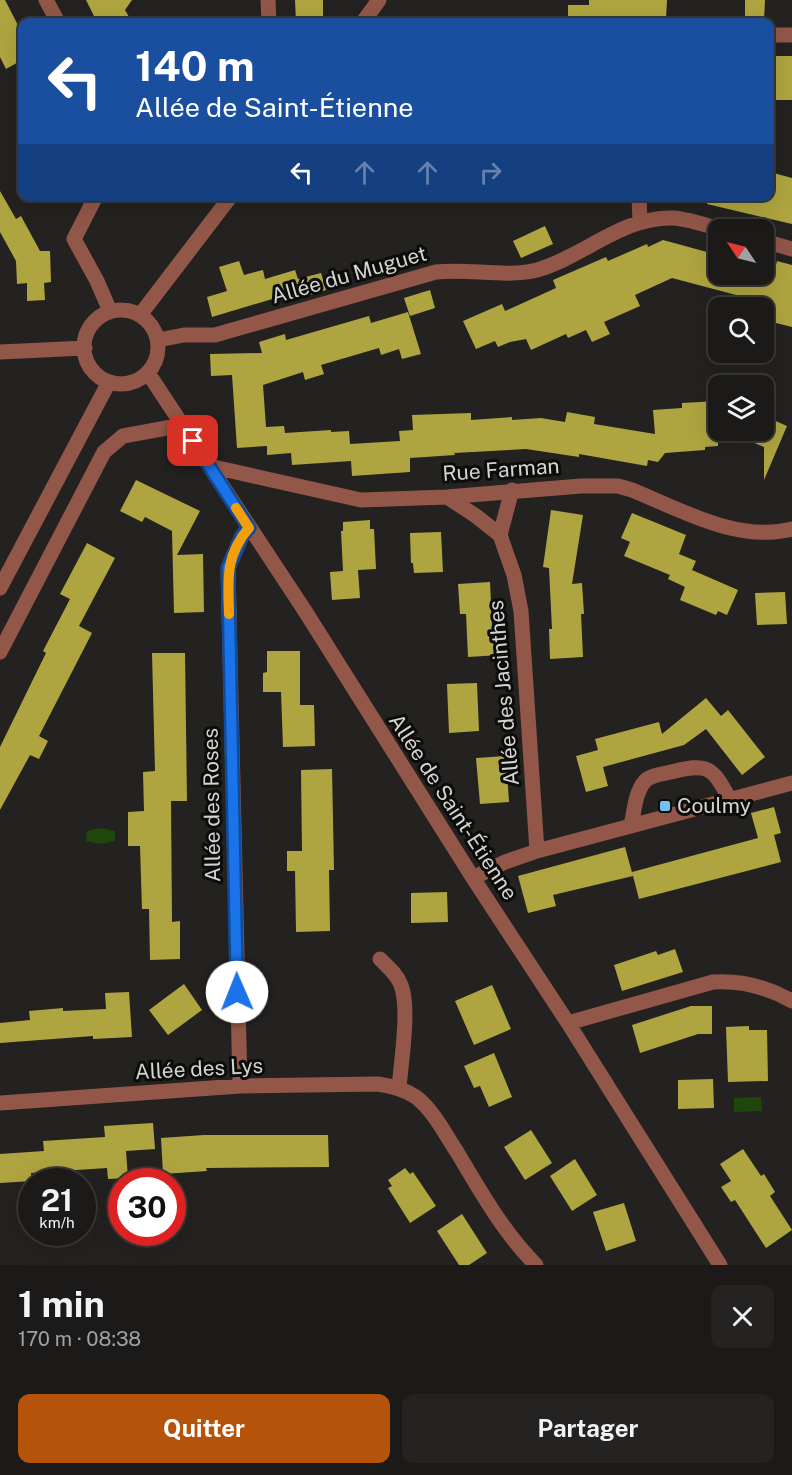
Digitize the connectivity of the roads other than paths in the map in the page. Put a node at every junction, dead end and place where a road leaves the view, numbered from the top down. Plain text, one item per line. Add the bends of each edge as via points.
1 (46, 0) edge
2 (268, 0) edge
3 (379, 0) edge
4 (56, 18) edge
5 (269, 18) edge
6 (366, 18) edge
7 (774, 35) edge
8 (792, 35) edge
9 (93, 201) edge
10 (227, 201) edge
11 (639, 201) edge
12 (640, 222) junction
13 (708, 226) edge
14 (774, 244) edge
15 (792, 249) edge
16 (110, 311) junction
17 (140, 315) junction
18 (158, 340) junction
19 (85, 348) junction
20 (0, 352) edge
21 (148, 373) junction
22 (109, 382) junction
23 (183, 425) junction
24 (209, 466) junction
25 (512, 490) junction
26 (447, 497) junction
27 (249, 528) junction
28 (792, 529) edge
29 (500, 535) junction
30 (0, 588) edge
31 (0, 652) edge
32 (792, 783) edge
33 (730, 800) junction
34 (631, 826) junction
35 (537, 851) junction
36 (473, 879) junction
37 (380, 960) dead end
38 (792, 1001) edge
39 (568, 1023) junction
40 (240, 1086) junction
41 (399, 1089) junction
42 (0, 1103) edge
43 (536, 1265) edge
44 (720, 1265) edge

1 - 4 street
2 - 5 street
3 - 6 street
7 - 8 street
9 - 16 street via 74,239
10 - 17 street
11 - 12 street
12 - 13 street, Allée du Muguet via 676,218
12 - 18 street, Allée du Muguet via 538,270 436,272 215,335
14 - 15 street
16 - 17 street via 126,310
16 - 19 street via 89,329
17 - 18 street via 152,325
18 - 21 street via 157,357
19 - 20 street
19 - 22 street via 90,367
21 - 22 street via 123,384
21 - 23 street, Allée de Saint-Étienne
22 - 30 street
23 - 24 street, Allée de Saint-Étienne
23 - 31 street via 123,436 104,452
24 - 26 street, Rue Farman via 361,500
24 - 27 street, Allée de Saint-Étienne
25 - 26 street, Rue Farman
25 - 28 street, Rue Farman via 618,486 730,529 763,533
25 - 29 street
26 - 29 street
27 - 36 street, Allée de Saint-Étienne
27 - 40 street, Allée des Roses via 228,568
29 - 35 street, Allée des Jacinthes via 521,611
32 - 33 street
33 - 34 street
33 - 34 street via 722,784 704,767 653,776 640,789
34 - 35 street
35 - 36 street
36 - 39 street, Allée de Saint-Étienne
37 - 41 street via 402,986 405,1010
38 - 39 street via 751,984 713,982
39 - 44 street, Allée de Saint-Étienne
40 - 41 street, Allée des Lys via 378,1084
40 - 42 street, Allée des Lys
41 - 43 street, Allée des Lys via 426,1106 506,1232

